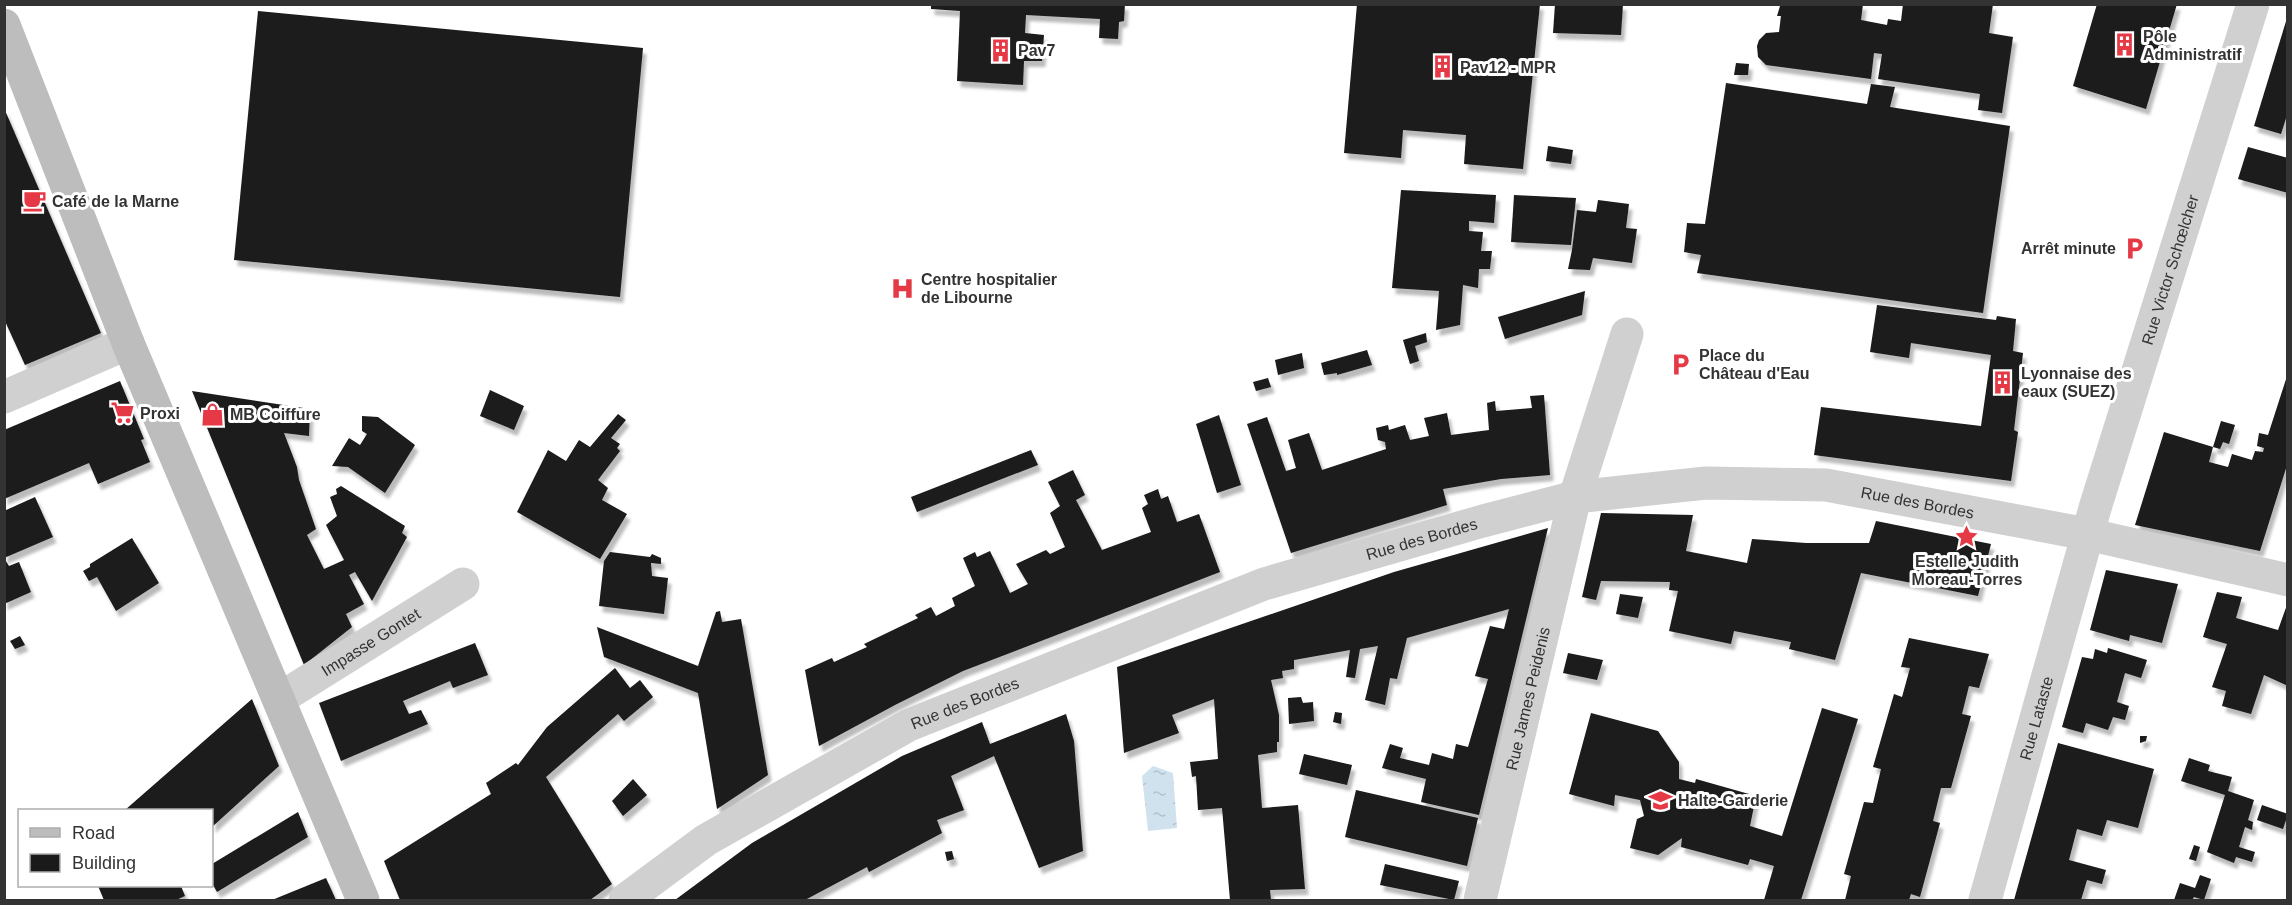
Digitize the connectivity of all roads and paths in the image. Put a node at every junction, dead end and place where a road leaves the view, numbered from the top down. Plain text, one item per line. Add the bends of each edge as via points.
1 (2253, 4) edge
2 (4, 25) edge
3 (13, 74) edge
4 (1627, 334) dead end
5 (128, 344) junction
6 (4, 397) edge
7 (1575, 496) junction
8 (2087, 534) junction
9 (2288, 580) edge
10 (463, 584) dead end
11 (279, 699) junction
12 (363, 900) edge
13 (625, 900) edge
14 (1480, 900) edge
15 (1985, 900) edge

1 - 8 street, Rue Victor Schœlcher
2 - 3 main road
3 - 5 main road
4 - 7 street
5 - 6 street
5 - 11 main road
7 - 8 street, Rue des Bordes via 1706,483 1826,485
7 - 13 street, Rue des Bordes via 1264,584 909,725 706,840
7 - 14 street, Rue James Peidenis
8 - 9 street, Rue des Bordes
8 - 15 street, Rue Lataste
10 - 11 street, Impasse Gontet
11 - 12 main road

